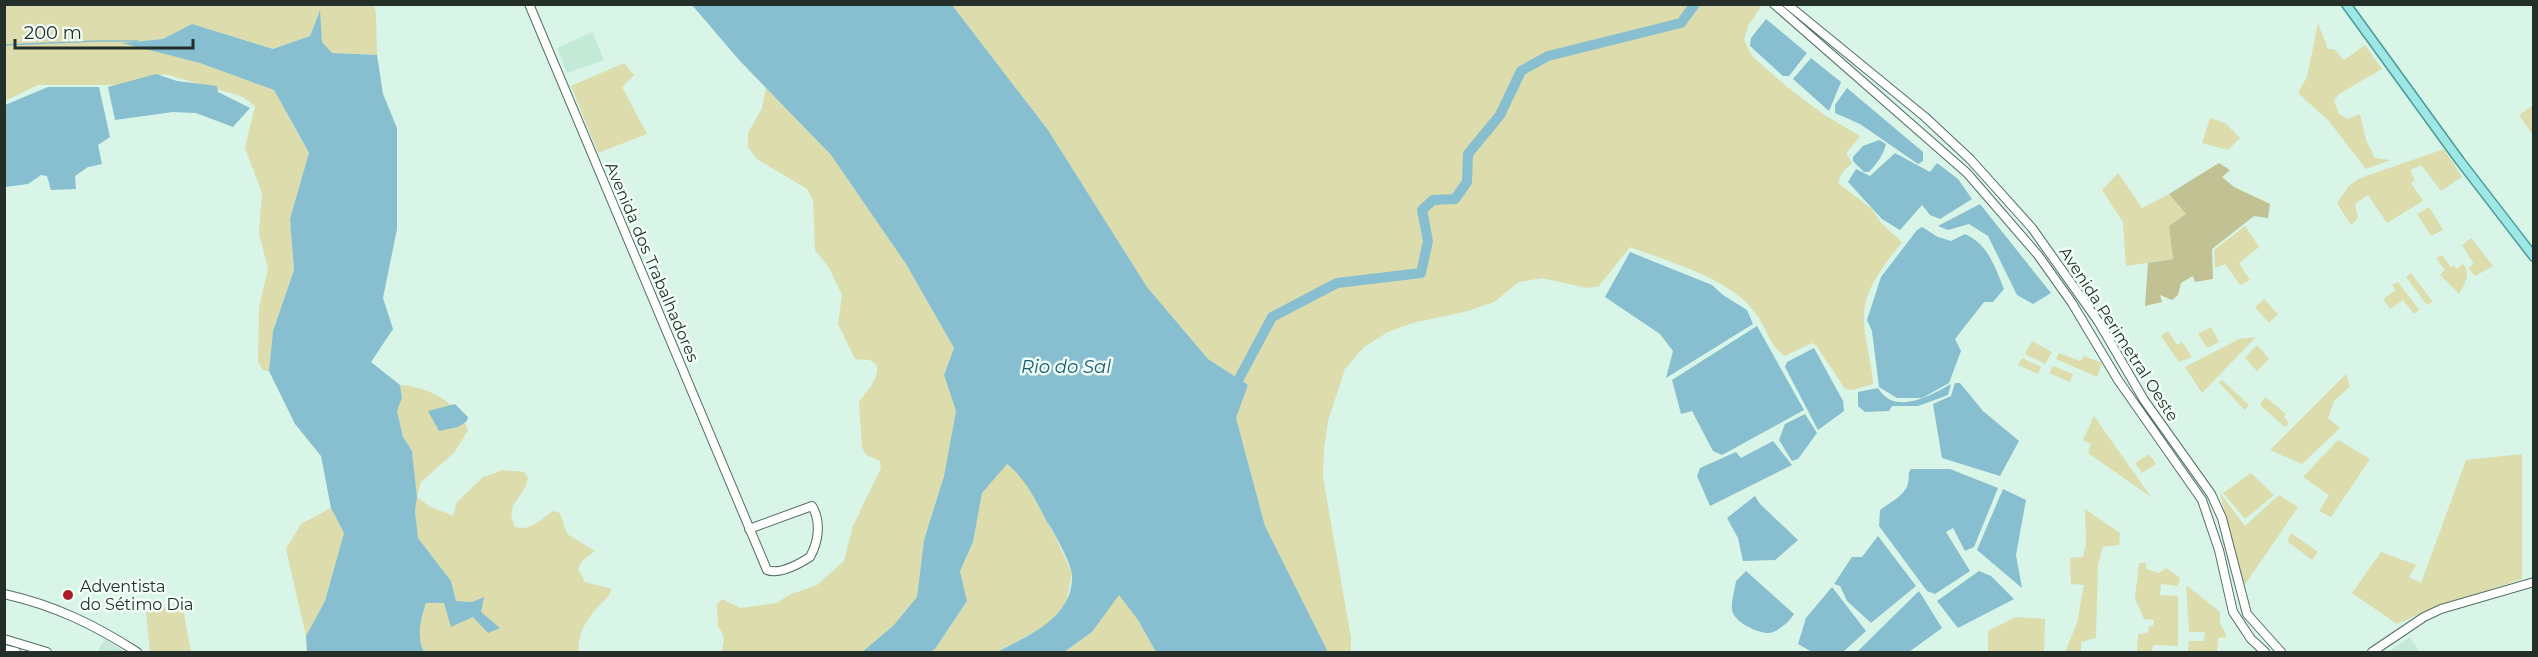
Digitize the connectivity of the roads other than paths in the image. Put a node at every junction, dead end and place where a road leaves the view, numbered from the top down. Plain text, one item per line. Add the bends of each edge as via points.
1 (529, 4) edge
2 (1774, 4) edge
3 (1787, 4) edge
4 (2346, 4) edge
5 (2534, 257) edge
6 (749, 529) junction
7 (2534, 582) edge
8 (4, 594) edge
9 (4, 639) edge
10 (4, 649) edge
11 (16, 652) edge
12 (47, 652) edge
13 (137, 652) edge
14 (2265, 652) edge
15 (2281, 652) edge
16 (2372, 652) edge

1 - 6 main road, Avenida dos Trabalhadores
2 - 14 main road, Avenida Perimetral Oeste via 1967,173 2038,255 2118,381 2202,500 2219,550 2233,612
3 - 15 main road, Avenida Perimetral Oeste via 1925,117 1970,159 2032,228 2098,321 2144,400 2211,494 2222,518 2247,614
4 - 5 main road
6 - 6 main road, Avenida dos Trabalhadores via 812,506 818,519 810,557 778,572 767,570
7 - 16 main road via 2460,602 2424,617
8 - 13 main road via 67,613
9 - 12 main road
10 - 11 main road

